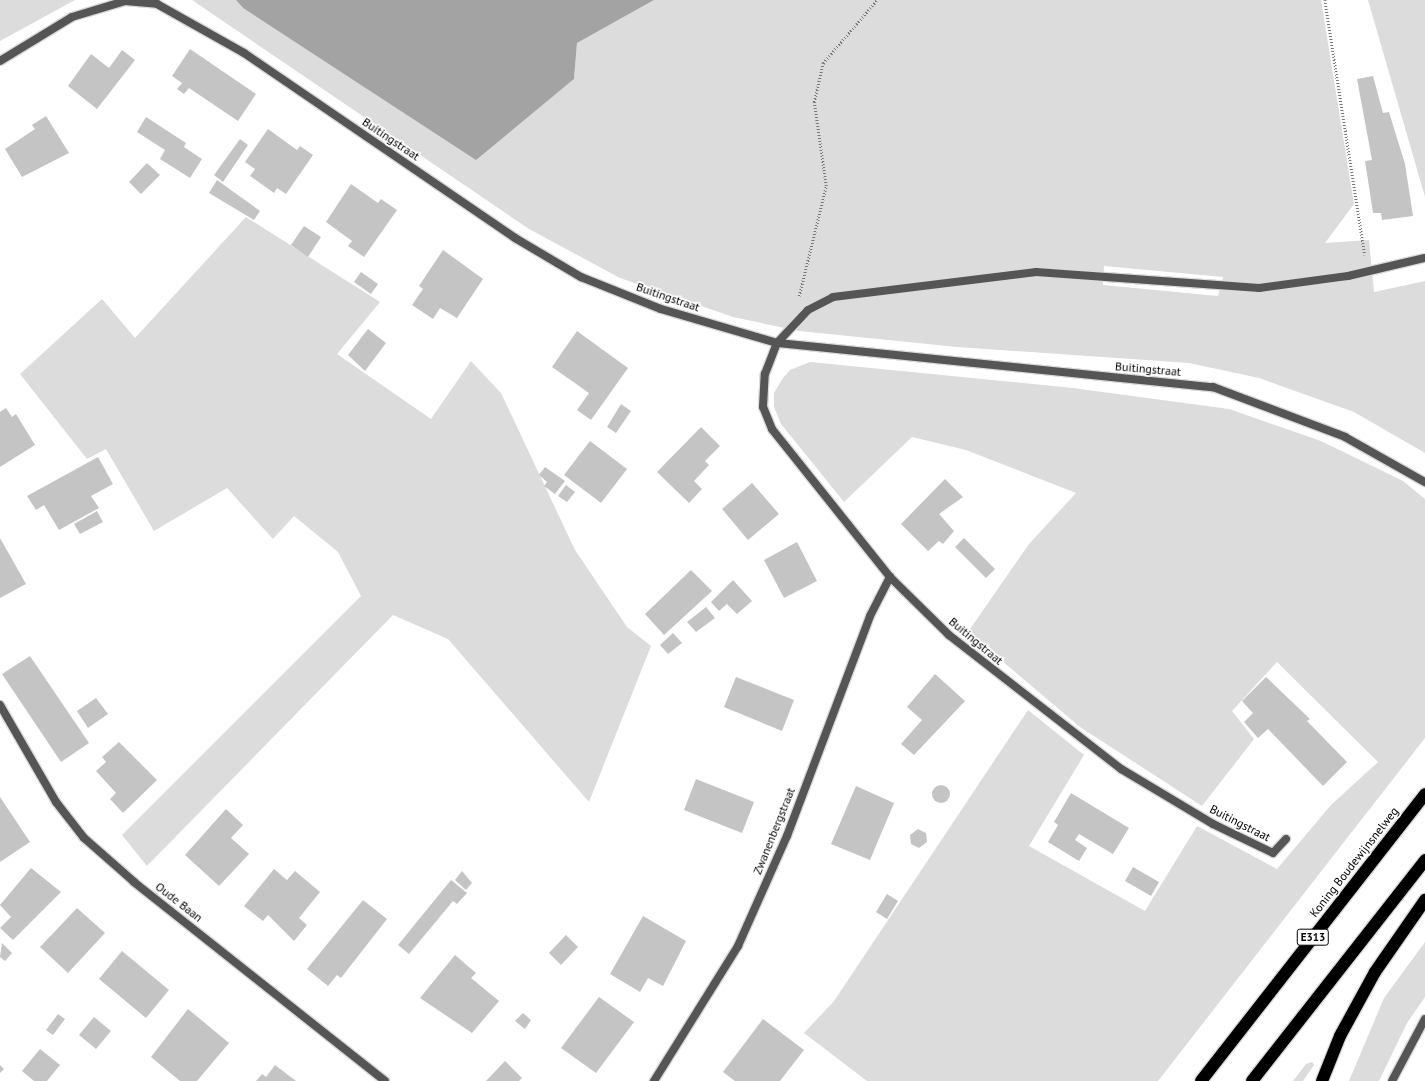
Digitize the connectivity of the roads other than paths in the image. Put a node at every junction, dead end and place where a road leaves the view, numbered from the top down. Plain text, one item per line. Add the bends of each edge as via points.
1 (126, 1) edge
2 (0, 61) edge
3 (1425, 258) edge
4 (777, 343) junction
5 (1425, 482) edge
6 (890, 578) junction
7 (0, 705) edge
8 (1425, 794) edge
9 (1286, 839) dead end
10 (1425, 860) edge
11 (1425, 900) edge
12 (1425, 1020) edge
13 (385, 1081) edge
14 (654, 1081) edge
15 (1201, 1081) edge
16 (1252, 1081) edge
17 (1322, 1081) edge
18 (1392, 1081) edge

1 - 2 street, Buitingstraat via 72,17
1 - 4 street, Buitingstraat via 157,4 196,24 515,238 581,278 661,309
3 - 4 street via 1368,272 1259,288 1036,272 833,297 808,310
4 - 5 street, Buitingstraat via 1213,388 1345,437
4 - 6 street, Buitingstraat via 765,374 763,407 772,429
6 - 9 street, Buitingstraat via 955,640 1121,769 1213,824 1273,853
6 - 14 street, Zwanenbergstraat via 870,616 787,836 738,946
7 - 13 street, Oude Baan via 56,802 84,838 134,882
8 - 15 highway, Koning Boudewijnsnelweg / E313
10 - 16 highway
11 - 17 highway via 1375,972 1340,1036
12 - 18 street

